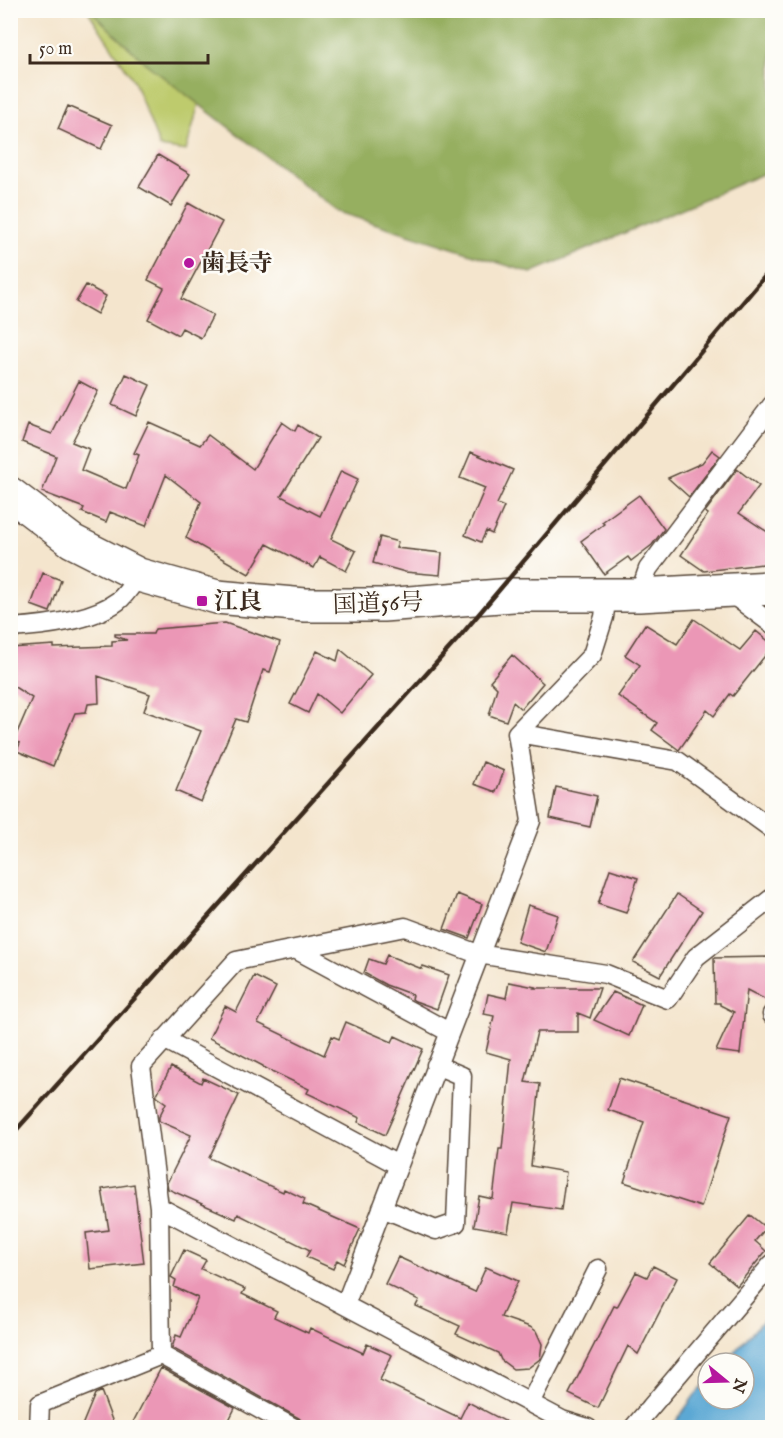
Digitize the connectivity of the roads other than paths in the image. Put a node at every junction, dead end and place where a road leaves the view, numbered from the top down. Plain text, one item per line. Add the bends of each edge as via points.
1 (772, 405) edge
2 (11, 496) edge
3 (139, 575) junction
4 (772, 588) edge
5 (727, 591) junction
6 (607, 594) junction
7 (639, 595) junction
8 (772, 624) edge
9 (10, 628) edge
10 (517, 733) junction
11 (772, 829) edge
12 (772, 898) edge
13 (295, 949) junction
14 (478, 954) junction
15 (449, 1032) junction
16 (164, 1039) junction
17 (436, 1065) junction
18 (398, 1165) junction
19 (159, 1207) junction
20 (382, 1208) junction
21 (772, 1264) edge
22 (598, 1269) dead end
23 (345, 1305) junction
24 (161, 1355) junction
25 (530, 1403) junction
26 (560, 1424) edge
27 (39, 1428) edge
28 (294, 1428) edge
29 (588, 1428) edge
30 (633, 1428) edge

1 - 7 street via 648,569
2 - 3 highway, 国道56号 via 72,541
3 - 6 highway, 国道56号 via 217,597 305,605
3 - 9 street via 120,600 98,612 39,626
4 - 5 highway, 国道56号
5 - 7 highway, 国道56号
5 - 8 street
6 - 7 highway, 国道56号
6 - 10 street via 592,655
10 - 11 street via 678,761
10 - 14 street via 531,821
12 - 14 street via 696,957 668,999 606,974
13 - 14 street via 405,927
13 - 15 street
13 - 16 street via 236,961
14 - 15 street
15 - 17 street
16 - 18 street
16 - 19 street via 141,1066
17 - 18 street
17 - 20 street via 462,1076 456,1223 436,1230
18 - 20 street
19 - 23 street
19 - 24 street
20 - 23 street
21 - 30 street
22 - 25 street
23 - 25 street
24 - 27 street via 40,1404
24 - 28 street
25 - 26 street
26 - 29 street

